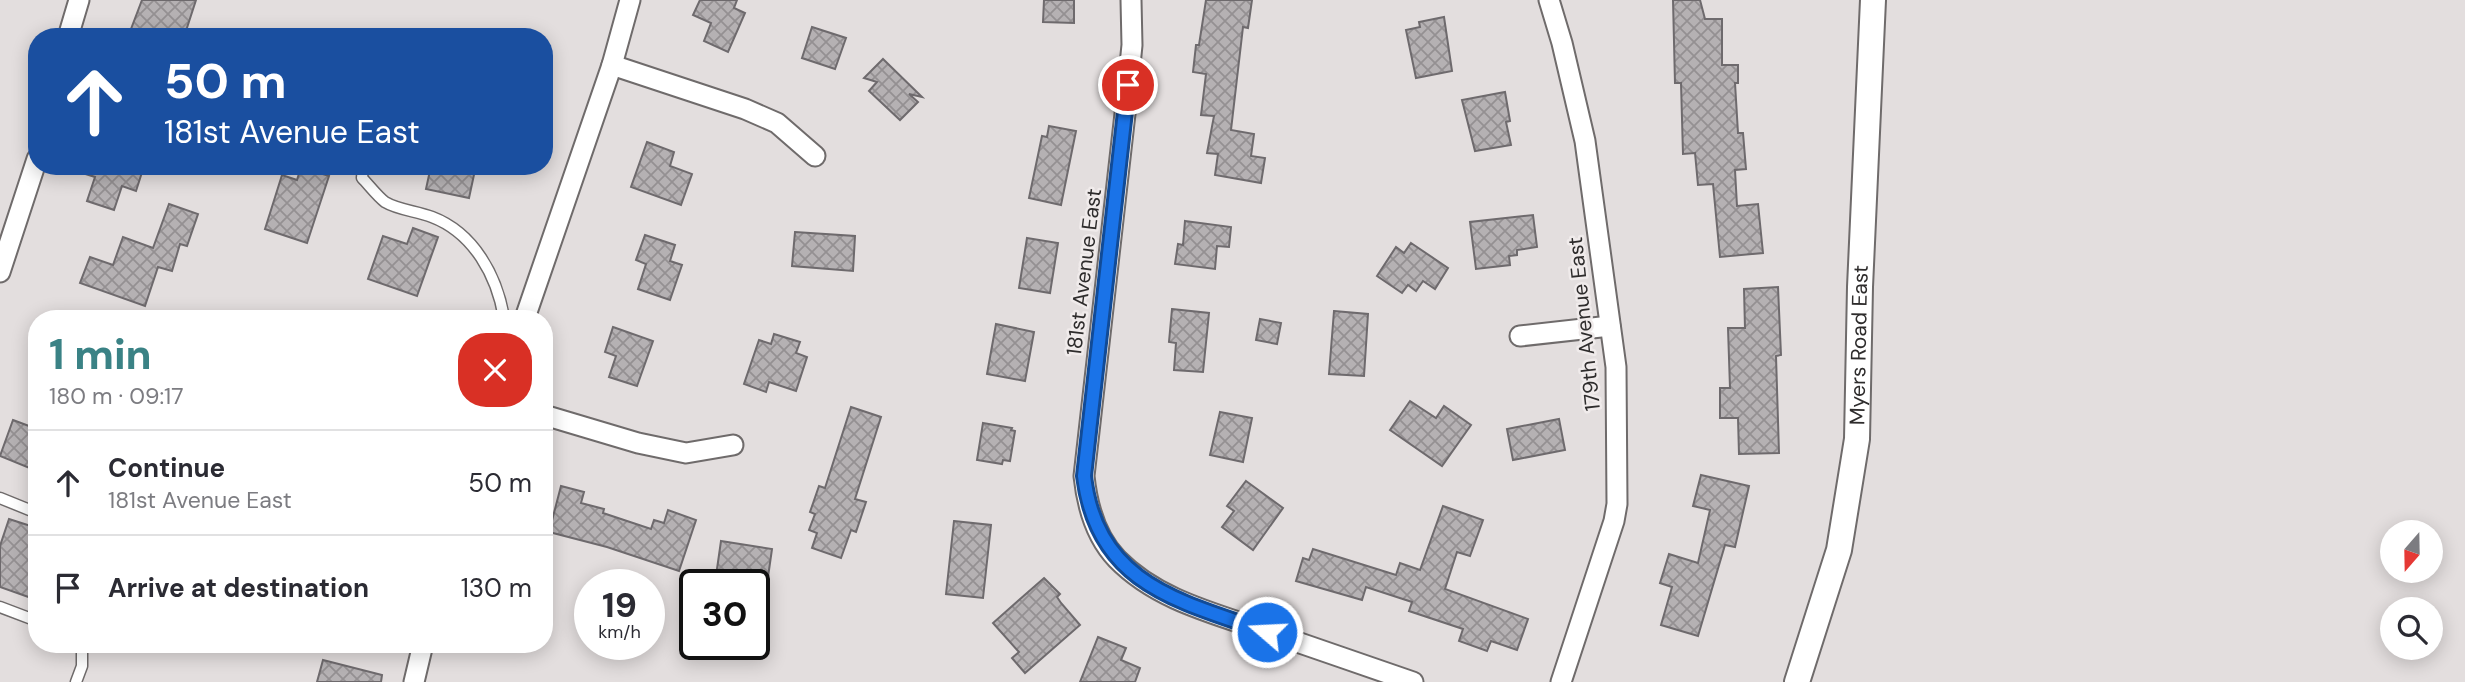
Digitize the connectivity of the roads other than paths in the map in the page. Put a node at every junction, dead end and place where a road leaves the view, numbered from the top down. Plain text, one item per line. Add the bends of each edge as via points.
1 (79, 0) edge
2 (630, 0) edge
3 (1131, 0) edge
4 (1549, 0) edge
5 (1873, 0) edge
6 (71, 28) edge
7 (612, 65) junction
8 (815, 156) dead end
9 (32, 175) edge
10 (362, 175) edge
11 (0, 272) edge
12 (502, 310) edge
13 (528, 310) edge
14 (1610, 326) junction
15 (1520, 336) dead end
16 (553, 418) edge
17 (733, 444) dead end
18 (0, 498) edge
19 (28, 509) edge
20 (0, 607) edge
21 (28, 618) edge
22 (82, 653) edge
23 (422, 653) edge
24 (76, 682) edge
25 (414, 682) edge
26 (1413, 682) edge
27 (1561, 682) edge
28 (1797, 682) edge

1 - 6 street
2 - 7 street
3 - 26 street, 181st Avenue East via 1129,81 1084,476 1087,500 1115,557 1166,595
4 - 14 street, 179th Avenue East via 1585,141
5 - 28 street, Myers Road East via 1857,439 1839,550
7 - 8 street via 777,123
7 - 13 street
9 - 11 street
10 - 12 lane via 385,202 434,218 463,235 484,261
14 - 15 street
14 - 27 street, 179th Avenue East via 1616,367 1617,504
16 - 17 street via 687,453
18 - 19 lane
20 - 21 lane
22 - 24 lane
23 - 25 street

